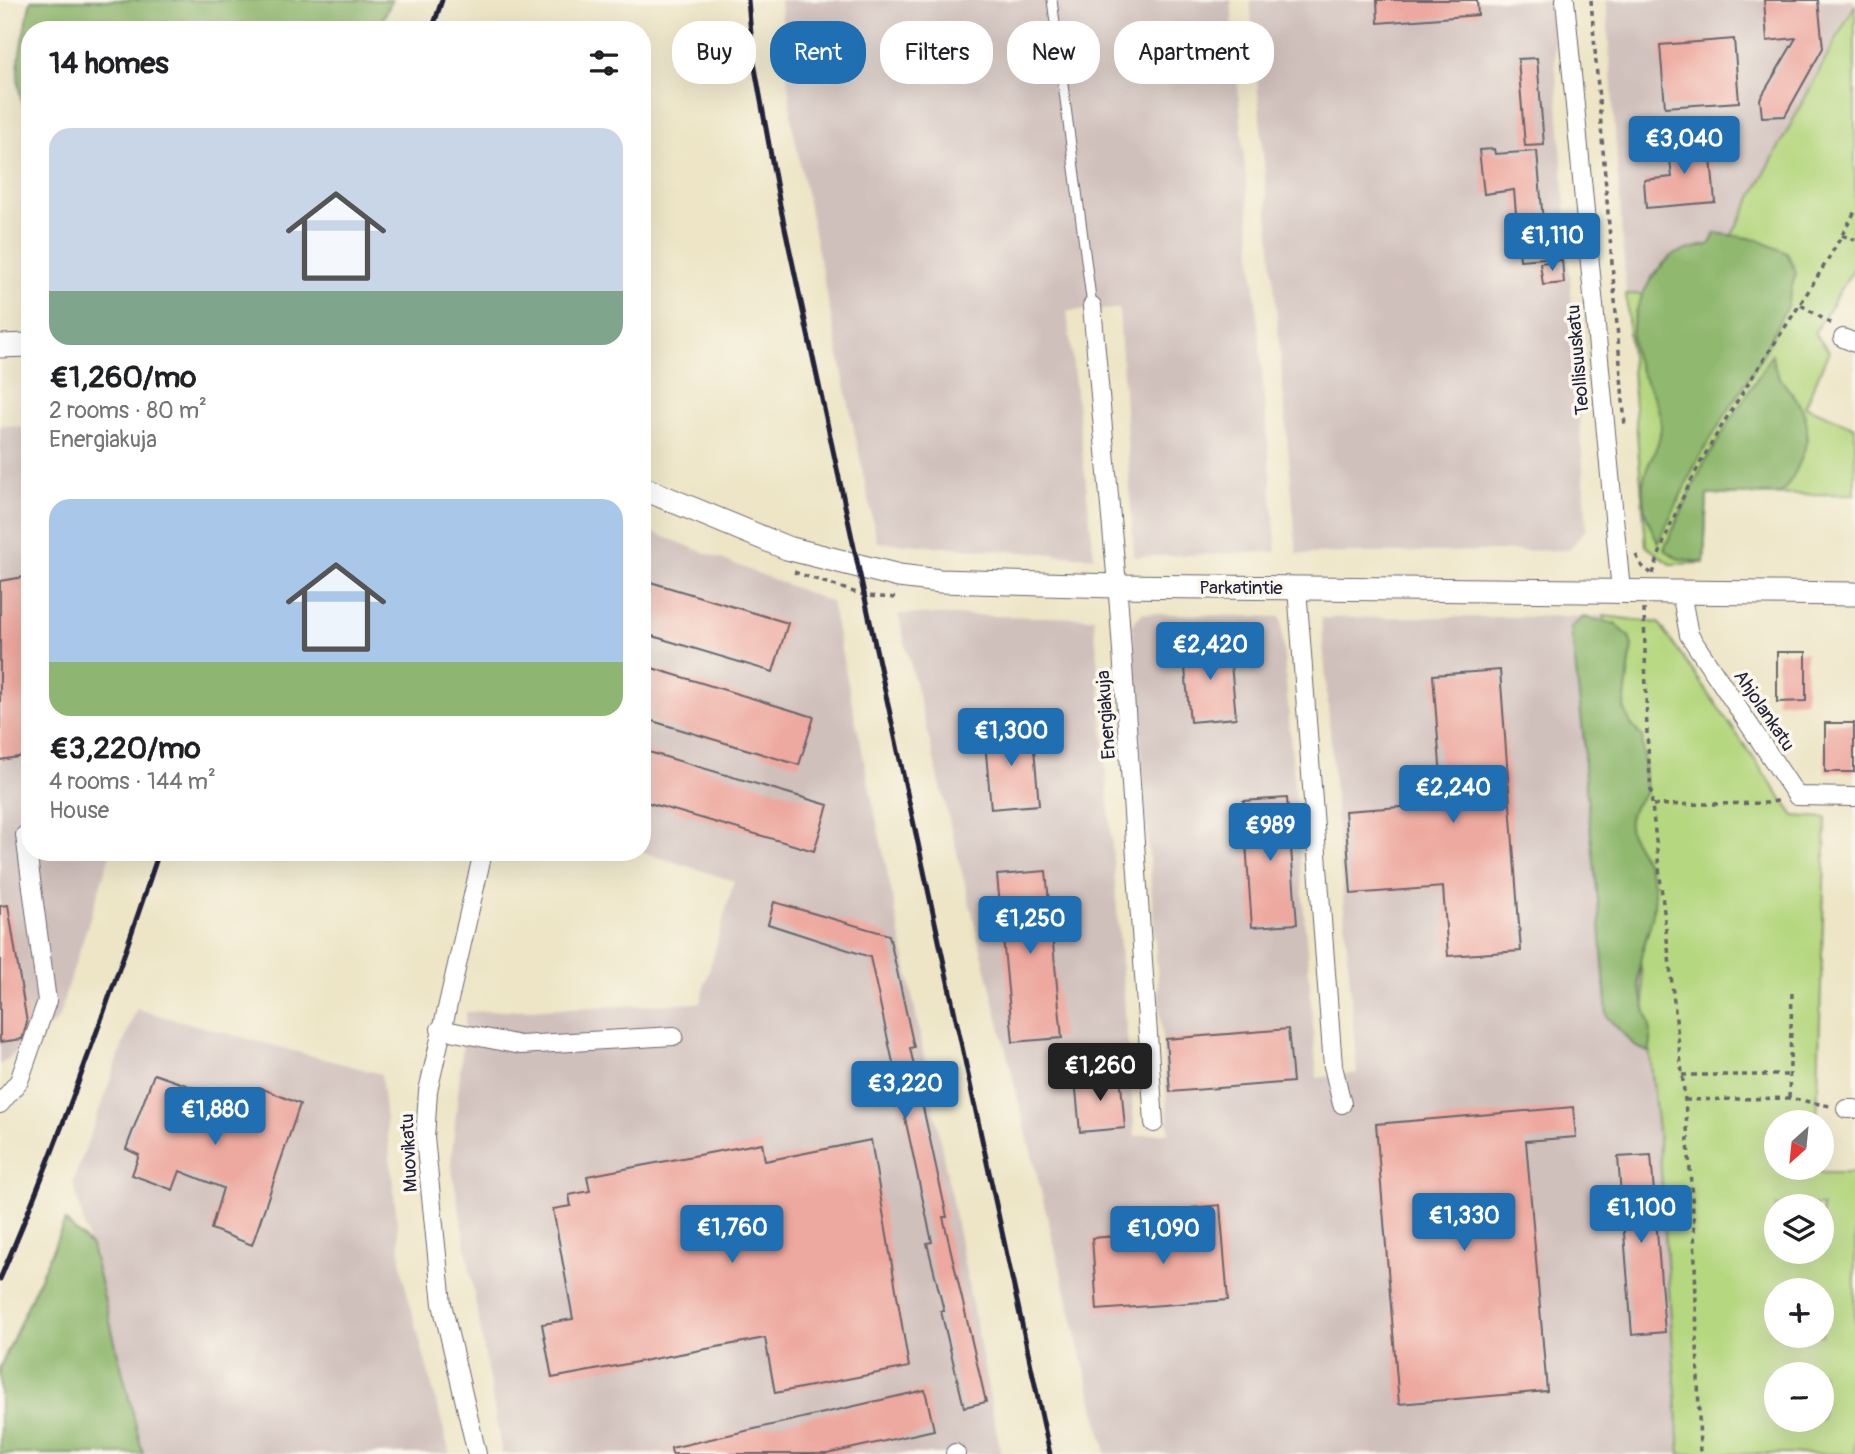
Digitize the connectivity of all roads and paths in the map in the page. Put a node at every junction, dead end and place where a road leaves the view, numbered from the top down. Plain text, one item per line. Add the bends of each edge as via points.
1 (1052, 0) edge
2 (1565, 0) edge
3 (1591, 0) edge
4 (1855, 211) edge
5 (1842, 235) junction
6 (1855, 240) edge
7 (1800, 305) junction
8 (1092, 306) joint
9 (1849, 340) edge
10 (21, 345) edge
11 (0, 346) edge
12 (1625, 430) dead end
13 (651, 492) edge
14 (1633, 549) dead end
15 (1115, 586) junction
16 (1297, 588) junction
17 (1621, 591) junction
18 (1681, 592) junction
19 (1855, 594) edge
20 (1644, 607) dead end
21 (1797, 796) junction
22 (1855, 797) edge
23 (1652, 806) junction
24 (28, 861) edge
25 (481, 861) edge
26 (1792, 993) dead end
27 (440, 1029) junction
28 (674, 1036) dead end
29 (1682, 1074) junction
30 (1790, 1075) junction
31 (1789, 1098) junction
32 (1685, 1100) junction
33 (0, 1104) edge
34 (1342, 1104) dead end
35 (1850, 1109) edge
36 (1154, 1123) dead end
37 (477, 1454) edge
38 (1700, 1454) edge

1 - 8 lane
2 - 17 street, Teollisuuskatu
3 - 12 path
4 - 5 path
5 - 6 path
5 - 7 path
7 - 9 path via 1830,322
7 - 14 path via 1704,456 1665,535 1653,575
8 - 15 street, Energiakuja
10 - 11 street
13 - 15 street, Parkatintie via 787,548 899,576
15 - 16 street, Parkatintie
15 - 36 street, Energiakuja
16 - 17 street, Parkatintie
16 - 34 street via 1333,1066
17 - 18 street, Parkatintie
18 - 19 street, Parkatintie
18 - 21 street, Ahjolankatu via 1689,635
20 - 23 path
21 - 22 street
21 - 23 path via 1767,803
23 - 29 path
24 - 33 street via 47,1001 19,1082
25 - 27 street, Muovikatu
26 - 30 path
27 - 28 street via 520,1045
27 - 37 street, Muovikatu via 425,1138 442,1304
29 - 30 path
29 - 32 path
30 - 31 path
31 - 32 path
31 - 35 path
32 - 38 path via 1694,1226

